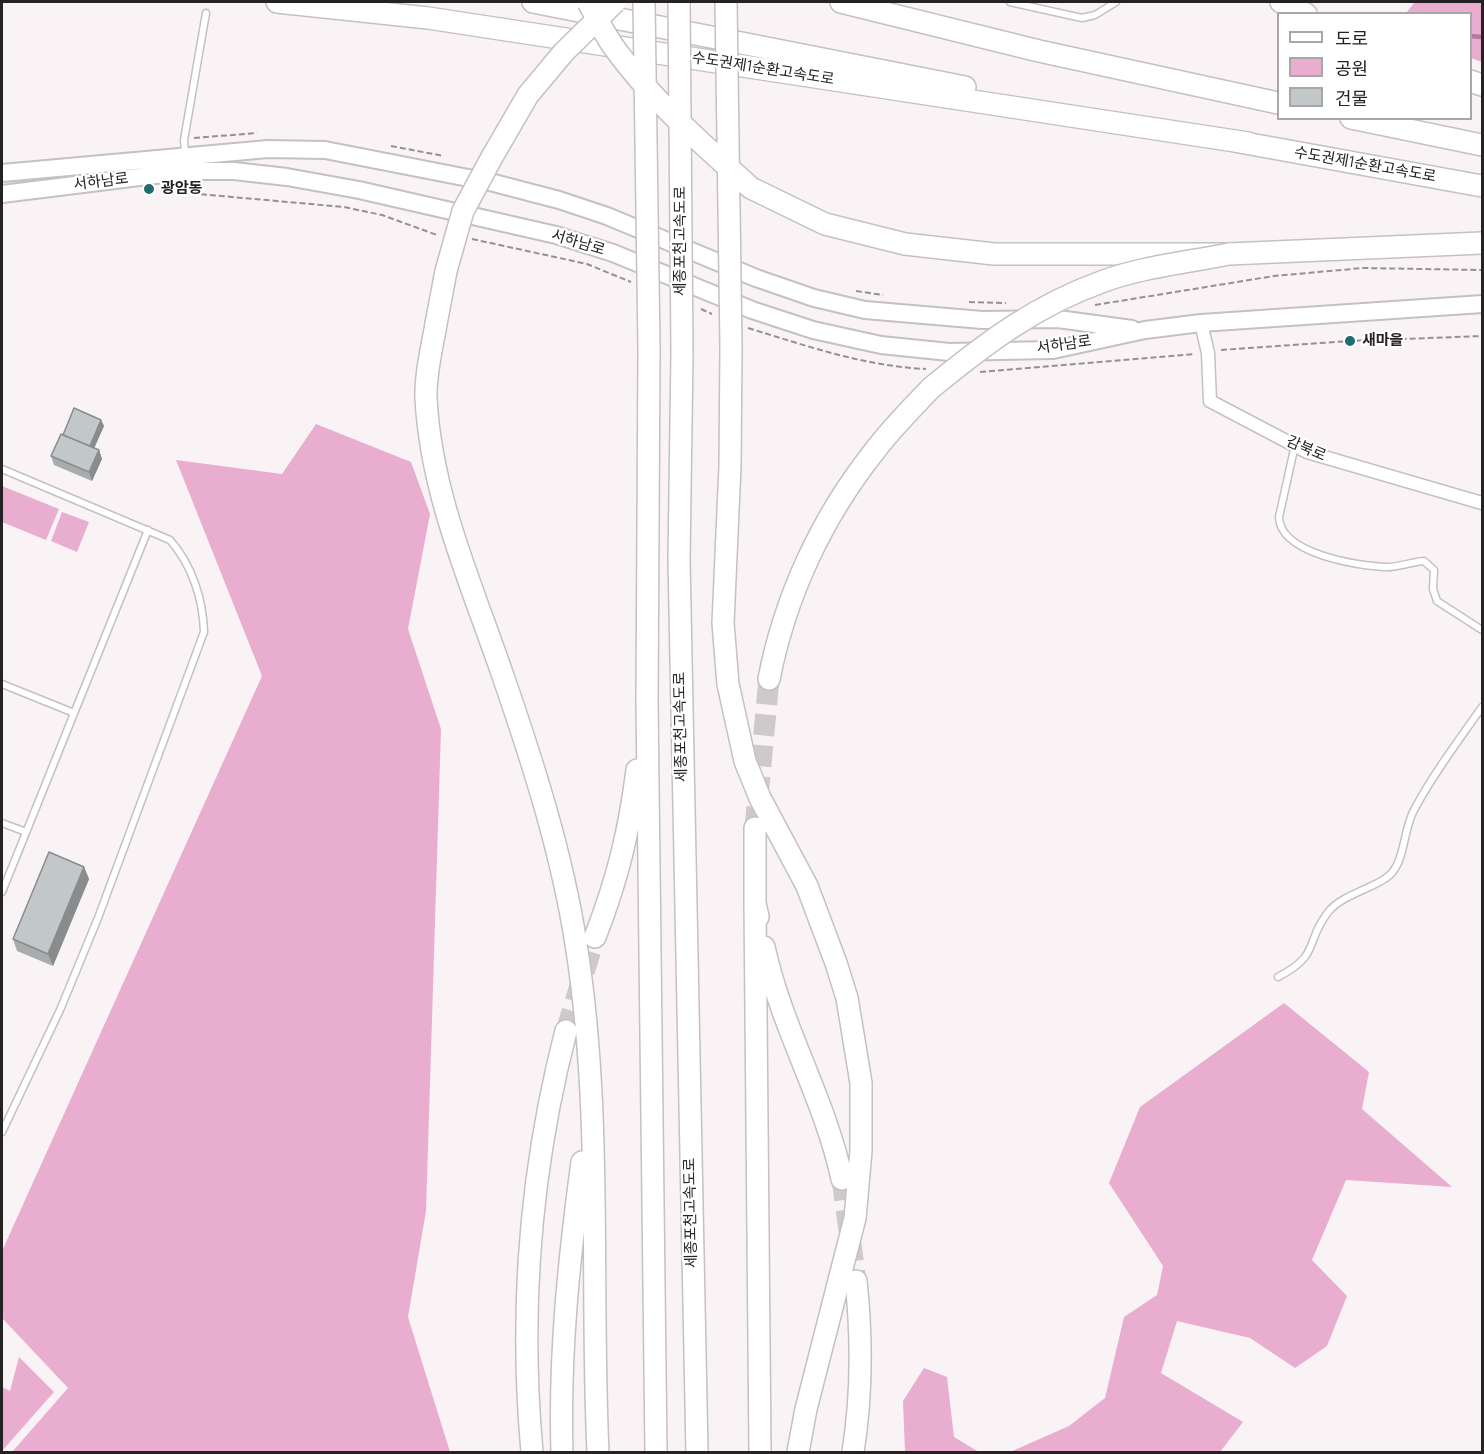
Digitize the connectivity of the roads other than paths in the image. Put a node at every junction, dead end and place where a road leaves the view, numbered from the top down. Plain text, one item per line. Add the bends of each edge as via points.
1 (277, 2) edge
2 (533, 2) edge
3 (588, 2) edge
4 (615, 2) edge
5 (644, 2) edge
6 (679, 2) edge
7 (726, 2) edge
8 (841, 2) edge
9 (1010, 2) edge
10 (1116, 2) edge
11 (1281, 2) edge
12 (1302, 12) edge
13 (206, 13) dead end
14 (1277, 103) edge
15 (1361, 120) edge
16 (1248, 143) junction
17 (1482, 145) edge
18 (187, 164) junction
19 (2, 173) edge
20 (1482, 186) edge
21 (2, 194) edge
22 (1482, 243) edge
23 (1229, 254) junction
24 (1482, 303) edge
25 (1201, 323) junction
26 (1145, 330) junction
27 (1295, 446) junction
28 (2, 469) edge
29 (1482, 503) edge
30 (148, 530) junction
31 (1482, 630) edge
32 (769, 679) tunnel mouth
33 (2, 684) edge
34 (647, 701) junction
35 (1482, 707) edge
36 (74, 713) junction
37 (2, 823) edge
38 (755, 828) tunnel mouth
39 (26, 832) junction
40 (2, 892) edge
41 (755, 903) junction
42 (595, 937) tunnel mouth
43 (1278, 977) dead end
44 (566, 1031) tunnel mouth
45 (591, 1096) junction
46 (2, 1132) edge
47 (842, 1179) tunnel mouth
48 (652, 1244) junction
49 (856, 1281) tunnel mouth
50 (532, 1452) edge
51 (562, 1452) edge
52 (598, 1452) edge
53 (642, 1452) edge
54 (656, 1452) edge
55 (697, 1452) edge
56 (760, 1452) edge
57 (798, 1452) edge
58 (853, 1452) edge

1 - 16 highway, 수도권제1순환고속도로 via 428,18
2 - 16 highway, 수도권제1순환고속도로
3 - 23 highway, bridge via 613,45 706,148 751,188 825,224 905,244 993,254
4 - 45 highway, bridge via 564,52 528,95 464,211 446,271 426,395 433,457 456,547 545,806 576,944
5 - 34 highway, bridge via 649,349
6 - 55 highway, 세종포천고속도로, bridge via 682,353 679,583
7 - 57 highway, bridge via 731,347 723,623 729,684 745,760 760,798 807,886 839,972 861,1083 861,1151 855,1218
8 - 14 highway via 1039,51
9 - 10 lane via 1082,18
11 - 12 highway
13 - 18 lane via 184,140
15 - 17 highway
16 - 20 highway, 수도권제1순환고속도로
18 - 19 main road, 서하남로
18 - 21 main road, 서하남로
18 - 26 main road, 서하남로 via 268,149 325,150 494,183 559,200 756,278 865,310 982,320 1058,319
18 - 26 main road, 서하남로 via 359,190 556,235 614,253 783,320 881,345 949,352 1053,350
22 - 23 highway
23 - 32 highway, bridge via 1106,280 1063,297 1018,321 931,388 872,453 826,522 796,584 776,642
24 - 25 main road, 서하남로
25 - 26 main road, 서하남로
25 - 27 street, 감북로 via 1208,353 1210,401
27 - 29 street, 감북로
27 - 31 lane via 1279,517 1279,525 1290,539 1314,552 1356,563 1389,567 1424,561 1434,570 1432,589 1437,601
28 - 30 lane
30 - 36 lane
30 - 46 lane via 170,540 185,556 204,617 204,632 98,918
33 - 36 lane
34 - 42 highway via 629,826 616,881
34 - 48 highway
35 - 43 lane via 1414,810 1395,870 1337,904 1322,922 1307,957
36 - 39 lane
37 - 39 lane
38 - 41 highway
39 - 40 lane
41 - 47 highway via 772,983 835,1144
41 - 56 highway
44 - 50 highway via 543,1131 528,1251 525,1356
45 - 51 highway via 564,1313
45 - 52 highway
48 - 53 highway
48 - 54 highway
49 - 58 highway via 861,1383

